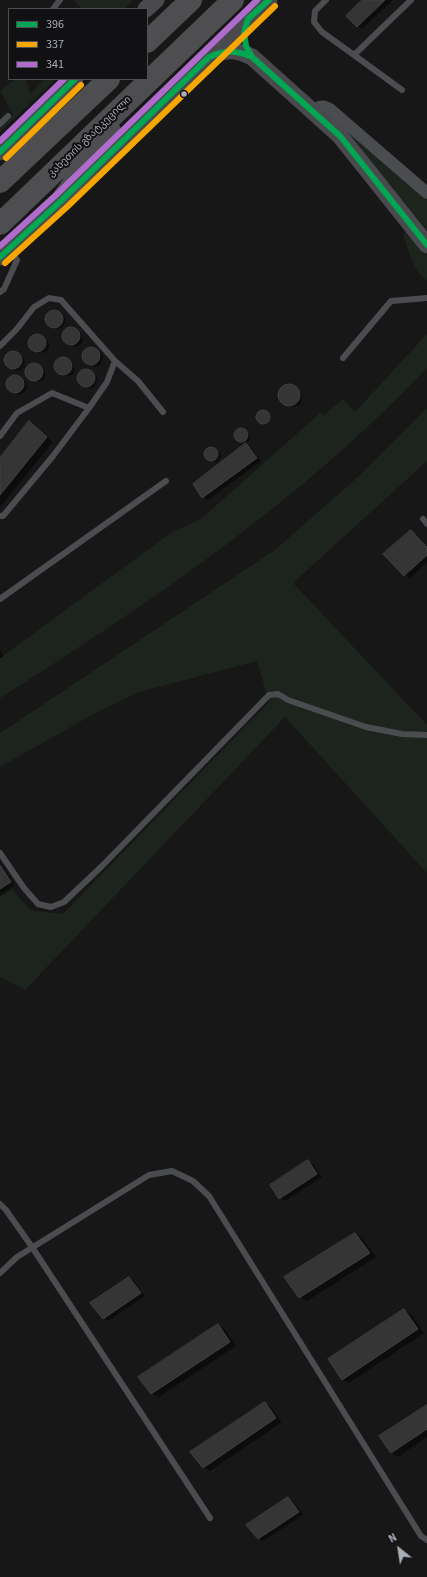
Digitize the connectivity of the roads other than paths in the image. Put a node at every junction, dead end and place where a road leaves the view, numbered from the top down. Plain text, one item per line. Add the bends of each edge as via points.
1 (60, 0) edge
2 (156, 0) edge
3 (192, 0) edge
4 (233, 0) edge
5 (269, 0) edge
6 (326, 0) edge
7 (411, 0) edge
8 (54, 8) edge
9 (147, 8) edge
10 (248, 20) junction
11 (148, 41) edge
12 (354, 55) junction
13 (252, 57) junction
14 (209, 58) junction
15 (74, 80) edge
16 (107, 80) edge
17 (141, 88) junction
18 (402, 90) dead end
19 (312, 110) junction
20 (8, 116) dead end
21 (0, 124) edge
22 (0, 152) edge
23 (2, 180) edge
24 (427, 192) edge
25 (62, 200) junction
26 (0, 224) edge
27 (427, 245) edge
28 (4, 253) edge
29 (0, 292) edge
30 (427, 298) edge
31 (0, 346) edge
32 (344, 358) dead end
33 (114, 361) junction
34 (89, 408) junction
35 (163, 412) dead end
36 (0, 436) edge
37 (166, 481) dead end
38 (0, 516) edge
39 (0, 599) edge
40 (427, 735) edge
41 (0, 853) edge
42 (0, 1204) edge
43 (32, 1247) junction
44 (0, 1273) edge
45 (210, 1518) dead end
46 (427, 1540) edge

1 - 8 lane
2 - 9 street
3 - 11 highway
4 - 17 highway, კახეთის გზატკეცილი
5 - 10 street
6 - 12 lane via 315,11 314,22 322,32
7 - 12 lane
10 - 13 street via 245,39
10 - 14 street
12 - 18 lane
13 - 14 street via 234,50 220,52
13 - 19 street
14 - 25 street
15 - 22 street
16 - 23 highway
17 - 25 highway
17 - 26 highway, კახეთის გზატკეცილი
19 - 24 street via 318,106 325,106 331,110
19 - 27 street via 340,136
20 - 21 lane
25 - 28 street
28 - 29 lane via 17,260 4,289
30 - 32 lane via 391,302
31 - 33 lane via 34,307 49,298 61,300
33 - 34 lane via 107,382
33 - 35 lane via 138,382
34 - 36 lane via 52,394 17,413
34 - 38 lane via 53,456 3,516
37 - 39 lane
40 - 41 lane via 402,734 366,727 288,700 278,694 269,695 64,902 51,907 38,904
42 - 43 lane
43 - 44 lane
43 - 45 lane
43 - 46 lane via 149,1174 172,1171 193,1181 209,1196 421,1536

